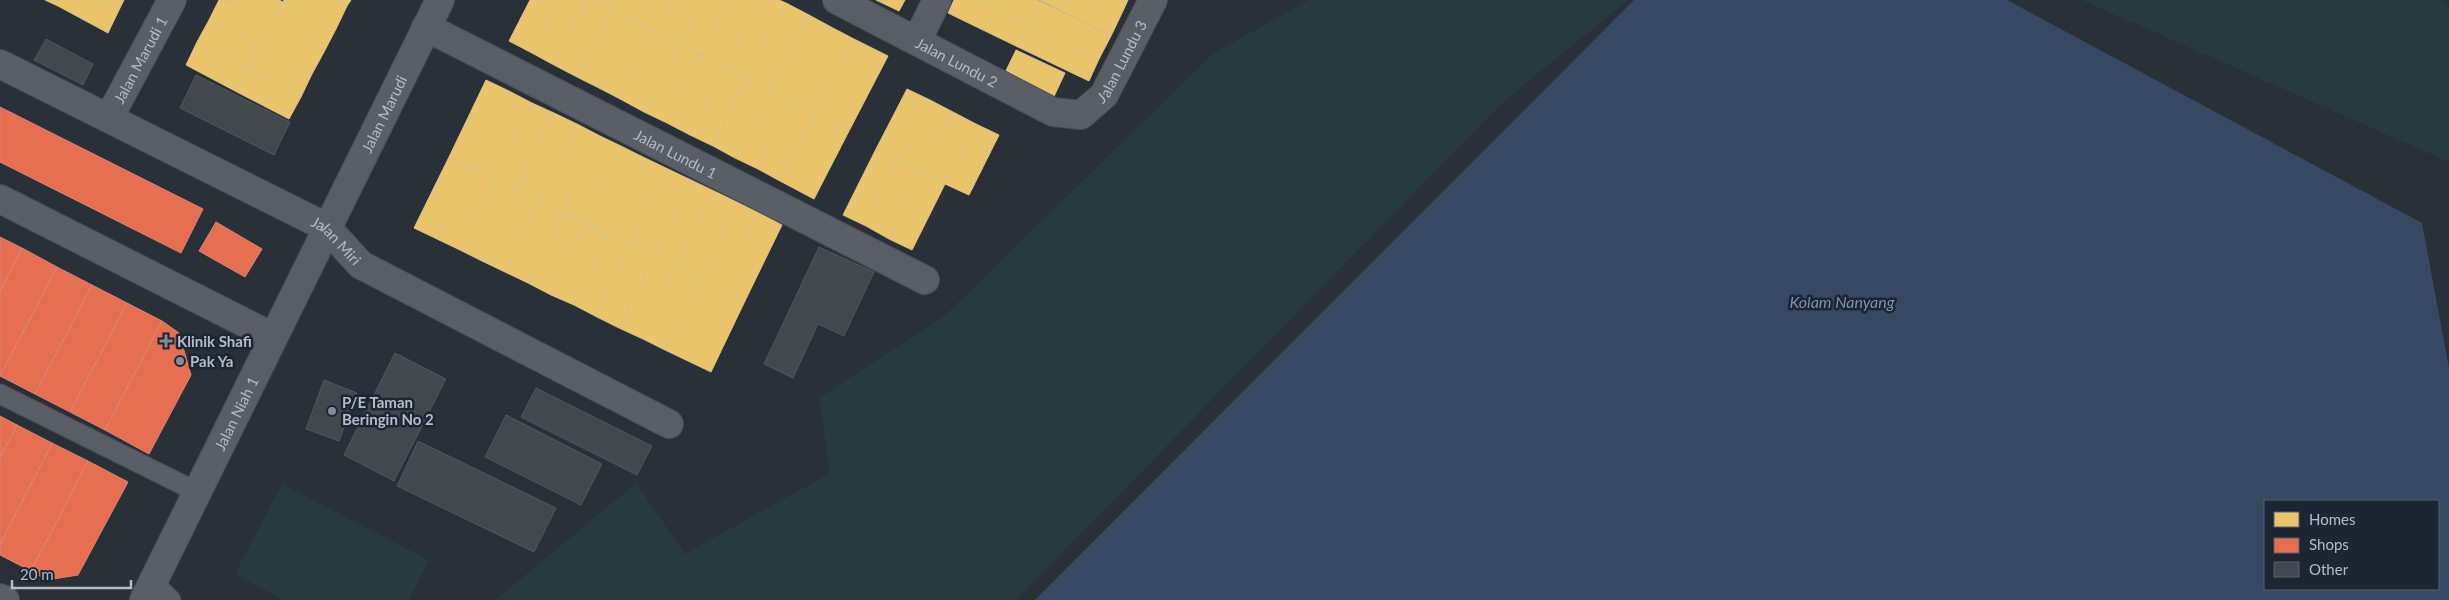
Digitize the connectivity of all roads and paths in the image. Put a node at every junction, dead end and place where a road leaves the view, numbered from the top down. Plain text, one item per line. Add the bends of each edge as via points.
1 (172, 0) edge
2 (440, 0) edge
3 (837, 0) edge
4 (937, 0) edge
5 (1153, 0) edge
6 (426, 27) junction
7 (917, 41) junction
8 (0, 64) edge
9 (1081, 115) joint
10 (109, 118) junction
11 (0, 198) edge
12 (326, 228) junction
13 (925, 280) dead end
14 (273, 337) junction
15 (0, 394) edge
16 (669, 424) dead end
17 (197, 492) junction
18 (156, 594) edge
19 (0, 598) edge
20 (5, 600) edge

1 - 10 street, Jalan Marudi 1
2 - 6 street, Jalan Marudi
3 - 7 street, Jalan Lundu 2
4 - 7 street
5 - 9 street, Jalan Lundu 3 via 1104,95
6 - 12 street, Jalan Marudi
6 - 13 street, Jalan Lundu 1
7 - 9 street, Jalan Lundu 2 via 1053,112
8 - 10 street, Jalan Miri
10 - 12 street, Jalan Miri
11 - 14 street
12 - 14 street, Jalan Niah 1
12 - 16 street, Jalan Miri via 361,265
14 - 17 street, Jalan Niah 1
15 - 17 lane
17 - 18 street, Jalan Niah 1
19 - 20 street

